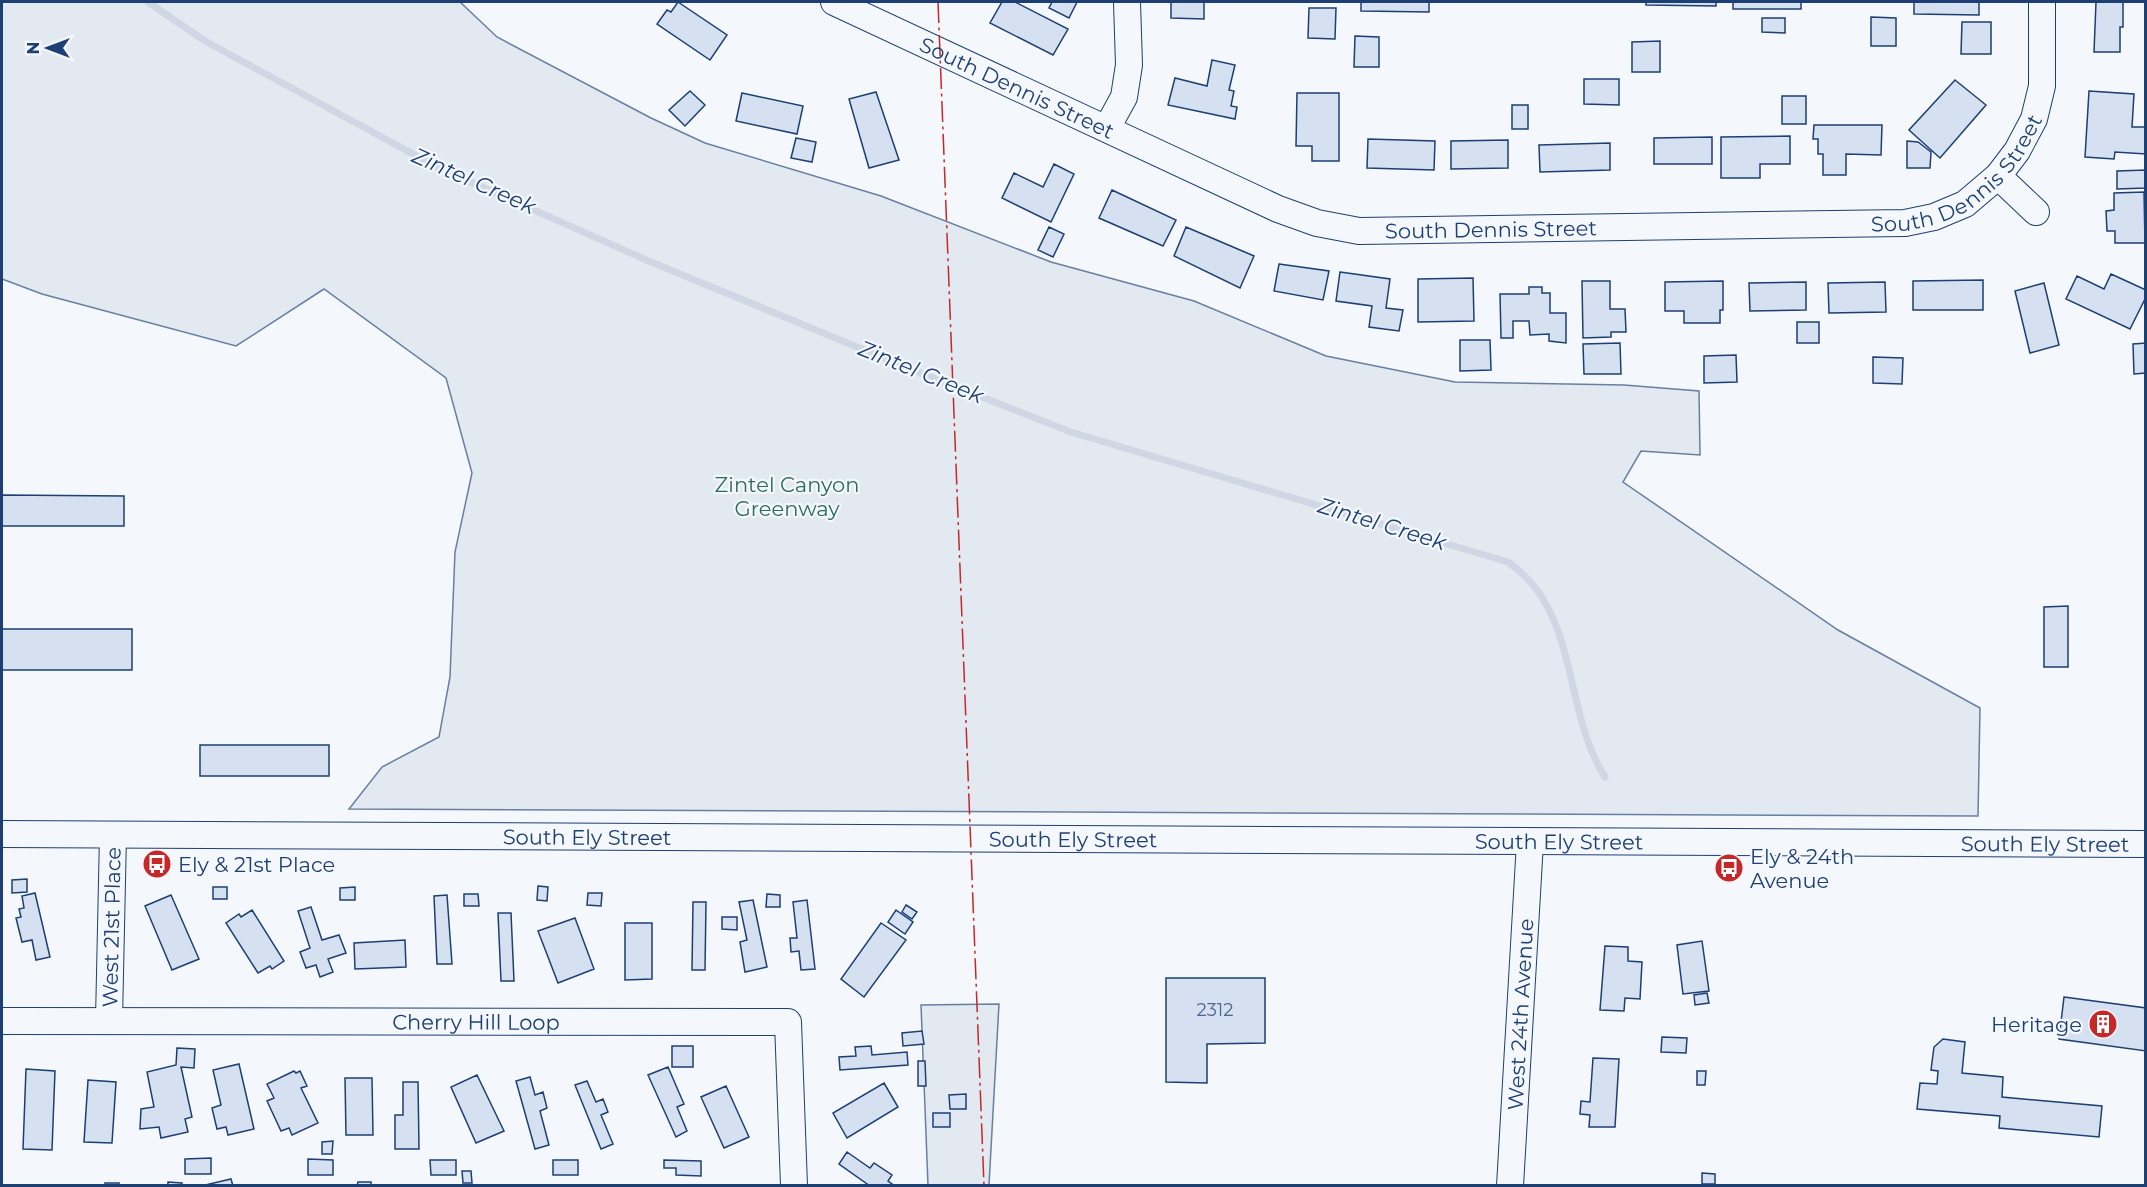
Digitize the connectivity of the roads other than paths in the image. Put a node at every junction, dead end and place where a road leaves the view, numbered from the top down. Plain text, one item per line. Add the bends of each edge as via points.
1 (834, 2) edge
2 (1127, 2) edge
3 (2042, 2) edge
4 (1107, 128) junction
5 (1998, 176) junction
6 (2036, 212) dead end
7 (2, 834) edge
8 (113, 835) junction
9 (1530, 842) junction
10 (2145, 844) edge
11 (110, 1020) junction
12 (2, 1021) edge
13 (794, 1185) edge
14 (1510, 1185) edge

1 - 4 street, South Dennis Street
2 - 4 street via 1129,65 1124,97
3 - 5 street, South Dennis Street via 2042,86 2034,119
4 - 5 street, South Dennis Street via 1278,209 1317,223 1359,231 1905,223 1934,217 1965,204
5 - 6 street
7 - 8 street, South Ely Street
8 - 9 street, South Ely Street
8 - 11 street, West 21st Place
9 - 10 street, South Ely Street
9 - 14 street, West 24th Avenue
11 - 12 street, Cherry Hill Loop
11 - 13 street, Cherry Hill Loop via 788,1022

